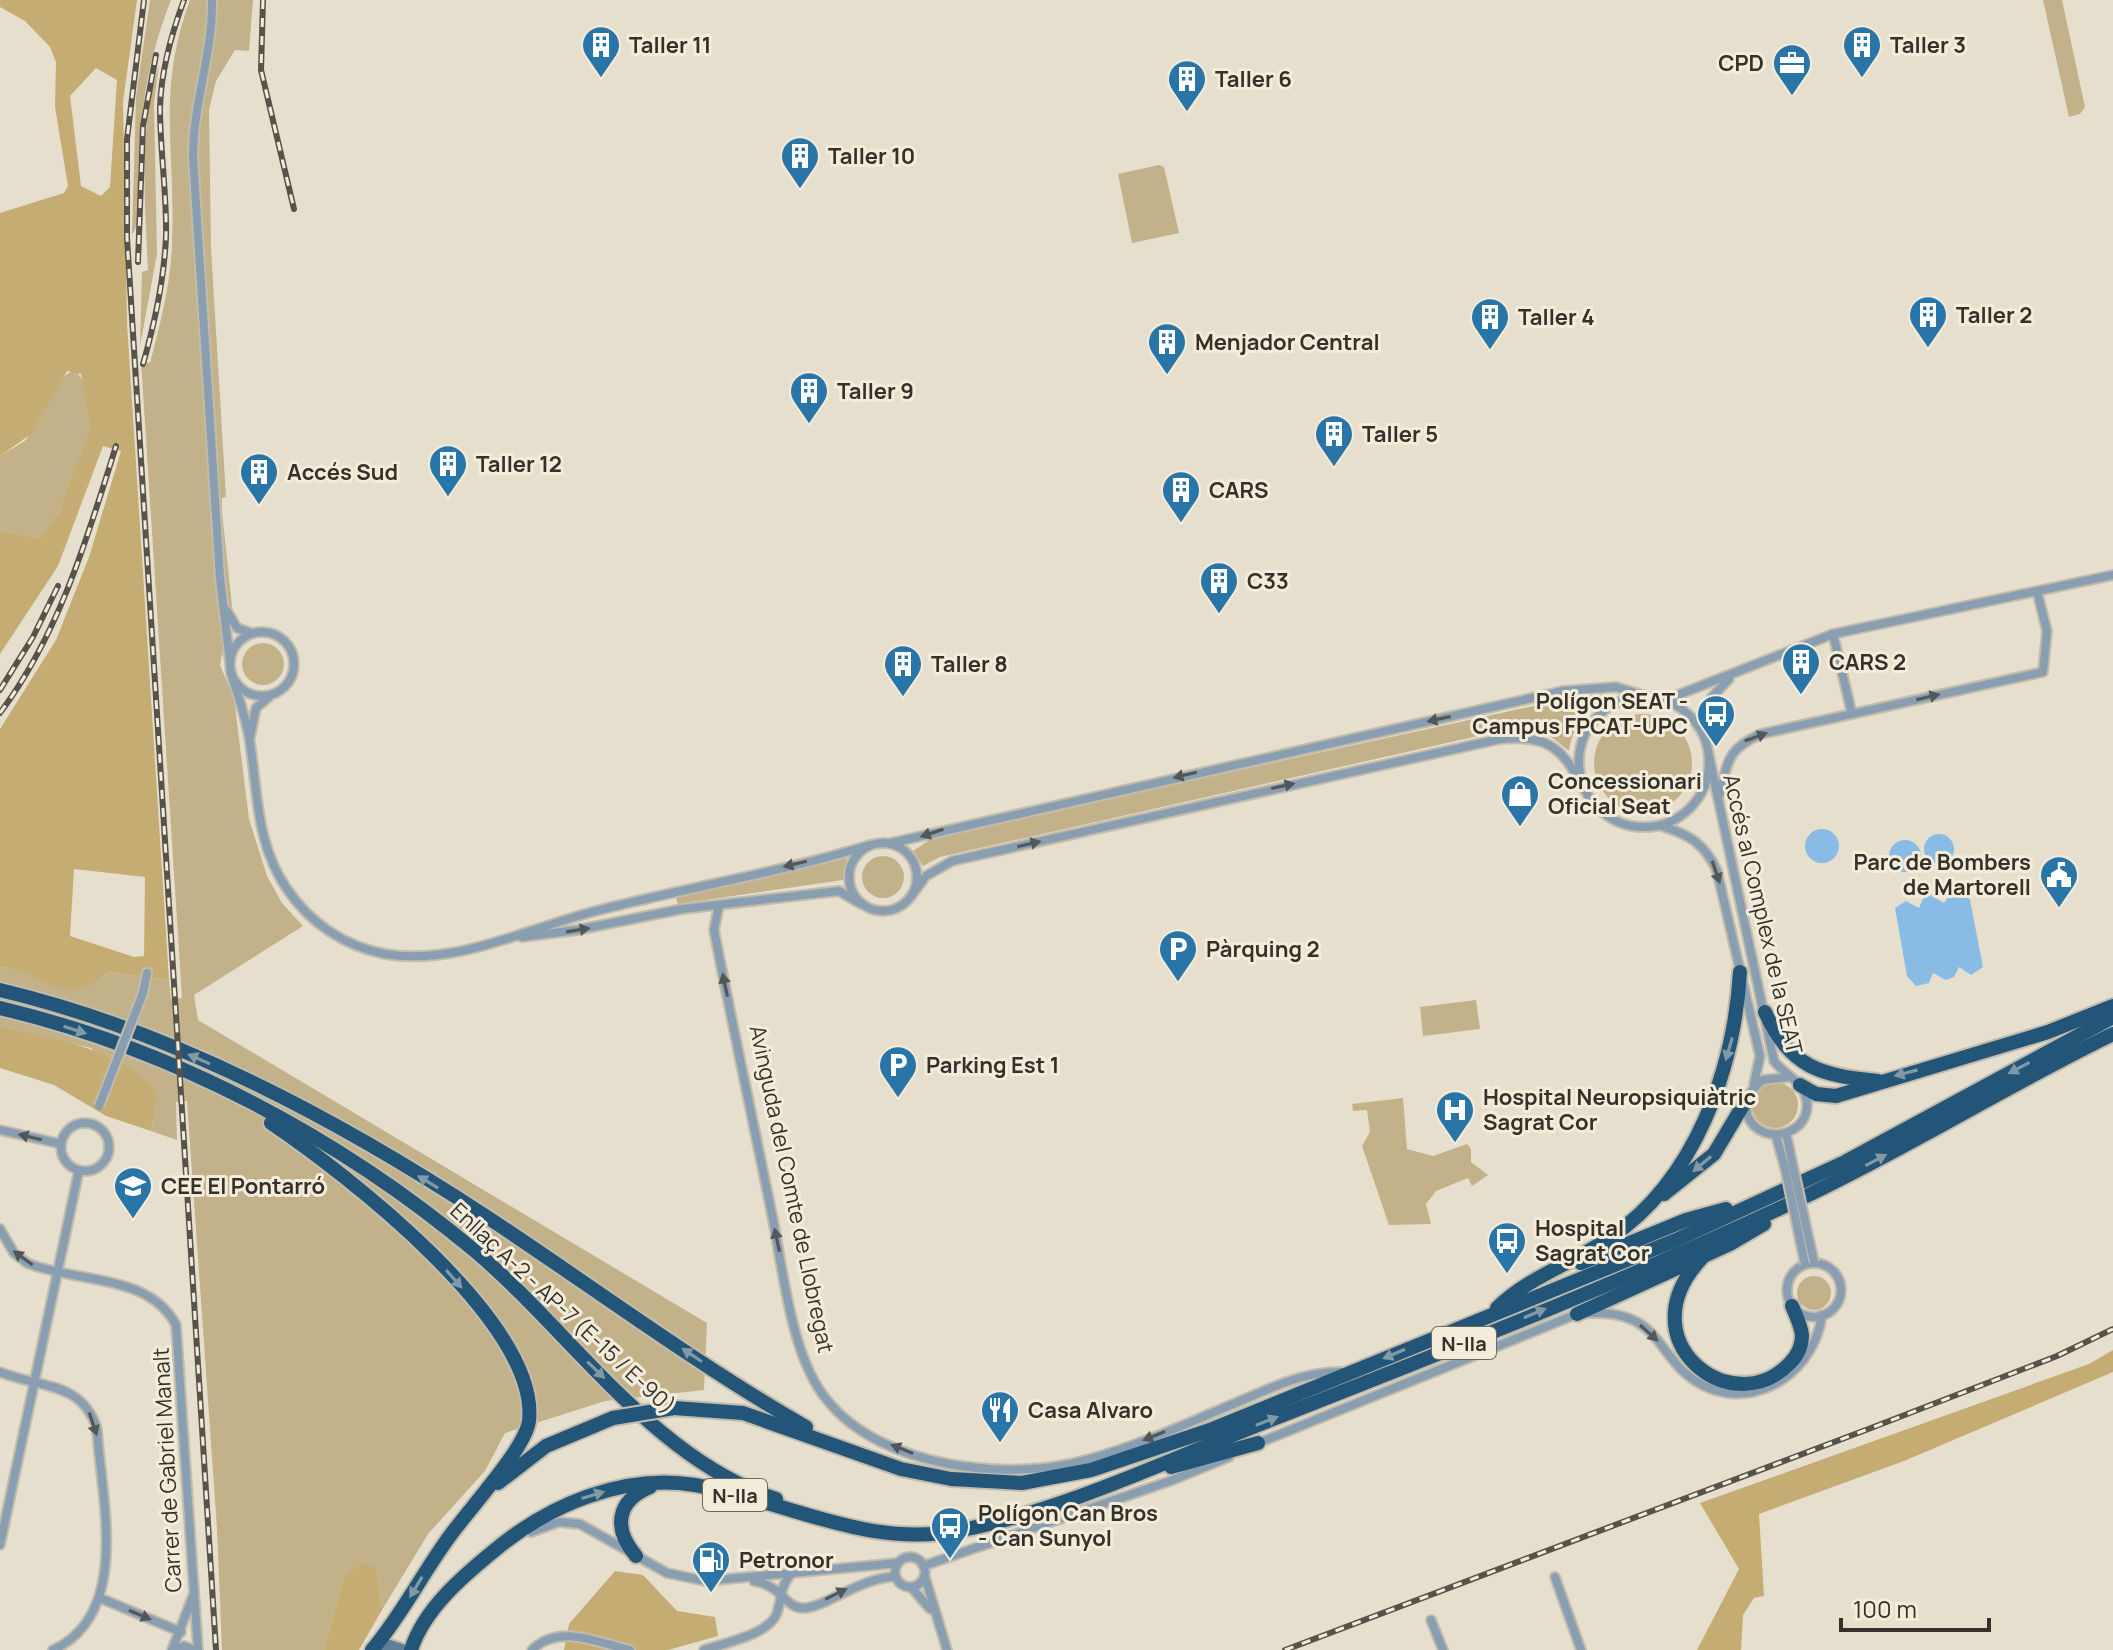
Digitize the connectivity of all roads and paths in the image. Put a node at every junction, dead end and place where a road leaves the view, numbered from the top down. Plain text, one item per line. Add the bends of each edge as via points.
1 (212, 0) edge
2 (2113, 575) edge
3 (2037, 591) junction
4 (225, 607) junction
5 (252, 633) junction
6 (1833, 634) junction
7 (230, 668) junction
8 (1732, 676) junction
9 (279, 691) junction
10 (1652, 698) junction
11 (1665, 700) junction
12 (1852, 714) junction
13 (250, 741) junction
14 (1706, 743) junction
15 (1709, 756) junction
16 (1586, 792) junction
17 (1719, 799) junction
18 (1660, 826) junction
19 (891, 843) junction
20 (870, 845) junction
21 (912, 895) junction
22 (861, 904) junction
23 (719, 905) junction
24 (501, 939) junction
25 (1740, 972) junction
26 (147, 973) dead end
27 (0, 990) edge
28 (2113, 1006) edge
29 (0, 1008) edge
30 (1765, 1012) junction
31 (2113, 1019) edge
32 (2113, 1034) edge
33 (1794, 1081) junction
34 (1879, 1081) junction
35 (1754, 1085) junction
36 (221, 1089) junction
37 (1745, 1102) junction
38 (92, 1123) junction
39 (0, 1130) edge
40 (1786, 1133) junction
41 (1776, 1136) junction
42 (61, 1144) junction
43 (1789, 1167) junction
44 (79, 1170) junction
45 (1806, 1196) junction
46 (1761, 1200) junction
47 (1642, 1211) junction
48 (0, 1229) edge
49 (1702, 1258) junction
50 (1810, 1263) junction
51 (57, 1273) junction
52 (1543, 1275) junction
53 (1792, 1306) junction
54 (1490, 1314) junction
55 (1577, 1314) junction
56 (1822, 1315) junction
57 (0, 1372) edge
58 (1350, 1372) junction
59 (35, 1380) junction
60 (1258, 1443) junction
61 (841, 1447) junction
62 (1117, 1480) junction
63 (665, 1482) junction
64 (458, 1524) junction
65 (981, 1525) junction
66 (0, 1545) edge
67 (500, 1545) junction
68 (636, 1556) junction
69 (898, 1563) junction
70 (923, 1566) junction
71 (792, 1573) junction
72 (924, 1576) junction
73 (896, 1577) junction
74 (1555, 1577) dead end
75 (745, 1579) junction
76 (911, 1587) junction
77 (195, 1592) junction
78 (781, 1593) junction
79 (100, 1598) junction
80 (933, 1612) junction
81 (1431, 1620) dead end
82 (181, 1632) junction
83 (53, 1650) edge
84 (173, 1650) edge
85 (196, 1650) edge
86 (372, 1650) edge
87 (402, 1650) edge
88 (411, 1650) edge
89 (532, 1650) edge
90 (630, 1650) edge
91 (704, 1650) edge
92 (947, 1650) edge
93 (1443, 1650) edge
94 (1581, 1650) edge

1 - 4 street via 193,157
2 - 3 street
3 - 6 street
12 -> 3 street via 2043,672 2047,631
4 - 5 street via 237,628
4 - 7 street
5 - 7 street via 236,644
5 - 9 street via 280,636 293,652 293,674
6 - 8 street
6 - 12 street
7 - 9 street via 235,682 250,694
7 - 13 street
8 - 11 street
8 - 14 street via 1712,697
9 - 13 street via 256,708
10 - 11 street
10 - 16 street via 1628,699 1596,718 1580,753
10 -> 19 street via 1616,687 1563,691
11 - 14 street via 1686,712
17 -> 12 street via 1729,757 1739,743
13 - 24 street via 266,849 287,889 319,924 362,947 406,956
14 - 15 street
15 - 17 street, Accés al Complex de la SEAT
15 - 18 street via 1704,789 1693,805
16 - 18 street via 1617,822 1638,828
21 -> 16 street via 926,876 952,861 1500,739 1528,737 1554,745
17 - 30 street, Accés al Complex de la SEAT
18 -> 25 street, Accés al Complex de la SEAT via 1691,837 1710,857
19 - 20 street
19 - 21 street via 914,864
20 - 22 street via 860,851 849,871 853,895
20 -> 24 street
21 - 22 street via 904,904 882,911
22 - 23 street via 839,891
24 -> 23 street
58 -> 23 street, Avinguda del Comte de Llobregat via 1307,1373 1112,1453 1043,1470 970,1467 913,1454 862,1431 827,1402 806,1363 714,930
25 - 35 street, Accés al Complex de la SEAT via 1760,1056
25 -> 47 highway via 1733,1035 1706,1117 1684,1158
26 - 38 street, bridge
61 -> 27 highway, Enllaç A-2 - AP-7 (E-15 / E-90) via 757,1398 484,1215 297,1107 143,1036
28 -> 34 highway via 2048,1032
29 -> 36 highway, Enllaç A-2 - AP-7 (E-15 / E-90) via 170,1063
30 - 33 street, Accés al Complex de la SEAT via 1774,1061
30 - 34 highway via 1790,1054 1807,1066
31 -> 46 highway, N-IIa via 1845,1162
45 -> 32 highway, N-IIa
33 - 34 highway via 1816,1094 1836,1096
33 - 35 street, Accés al Complex de la SEAT via 1770,1076
33 - 40 street, Accés al Complex de la SEAT via 1807,1104 1805,1117
35 - 37 street, Accés al Complex de la SEAT
36 -> 64 highway via 314,1152 394,1217 476,1304 523,1377 529,1413 520,1443
36 -> 65 highway, Enllaç A-2 - AP-7 (E-15 / E-90) via 389,1184 476,1252 663,1431 722,1474 771,1497 845,1518 931,1527
37 - 41 street via 1753,1126
37 -> 47 highway via 1714,1154
38 - 42 street via 71,1127
38 - 44 street via 108,1140 108,1156 96,1168
42 -> 39 street
40 - 41 street
40 - 43 street
41 - 43 street
42 - 44 street via 63,1158
43 - 50 street, bridge
44 - 51 street
45 - 49 highway
62 -> 45 highway, N-IIa via 1466,1342
46 - 52 highway via 1686,1220
46 - 54 highway, N-IIa
47 - 52 highway via 1612,1237
51 -> 48 street, Carrer de Gabriel Manalt via 20,1258
49 - 53 highway via 1678,1288 1673,1321 1682,1349 1714,1377 1751,1382 1785,1368 1800,1348 1802,1335
49 - 55 highway
50 - 53 street via 1789,1278
50 - 56 street via 1830,1268 1841,1288 1836,1305
51 - 59 street
51 - 77 street, Carrer de Gabriel Manalt via 144,1293 165,1308 176,1325
52 - 54 highway via 1515,1290
53 - 56 street via 1803,1315
54 -> 58 highway, N-IIa
55 -> 56 street via 1609,1313 1641,1324 1683,1372 1718,1391 1736,1394 1772,1387 1797,1371 1815,1343
55 - 60 street
57 - 59 street
58 - 61 highway, N-IIa via 1183,1439 1047,1480 1001,1484 939,1477
59 - 66 street
59 -> 79 street via 75,1396 95,1423 106,1565
60 - 62 highway
60 - 70 street via 1170,1481
61 - 64 highway, N-IIa, bridge via 743,1413 674,1408 613,1418 532,1456
62 - 65 highway, N-IIa
63 - 65 highway, N-IIa via 714,1489 854,1528 922,1534
67 -> 63 highway, N-IIa via 582,1498
63 - 68 highway via 635,1495 621,1513 622,1535
64 -> 86 highway, N-IIa
67 - 68 street via 539,1527 566,1522 588,1528
67 - 88 highway, N-IIa via 438,1606
68 - 75 street via 684,1578
69 - 70 street via 911,1557
69 - 71 street
69 - 73 street
70 - 72 street
71 - 75 street
71 - 78 street
72 - 76 street
72 - 80 street
73 - 76 street
78 -> 73 street via 792,1605 806,1608 874,1577
74 - 94 street
75 - 78 street via 769,1583
76 - 80 street
77 - 82 street, Carrer de Gabriel Manalt
77 - 85 street
78 - 91 street via 777,1613 764,1627
79 -> 82 street
79 - 83 street via 83,1628
80 - 92 street
81 - 93 street
82 - 84 street, Carrer de Gabriel Manalt
84 - 85 street
86 - 87 main road, N-IIa via 386,1645
89 - 90 street via 548,1638 565,1636

